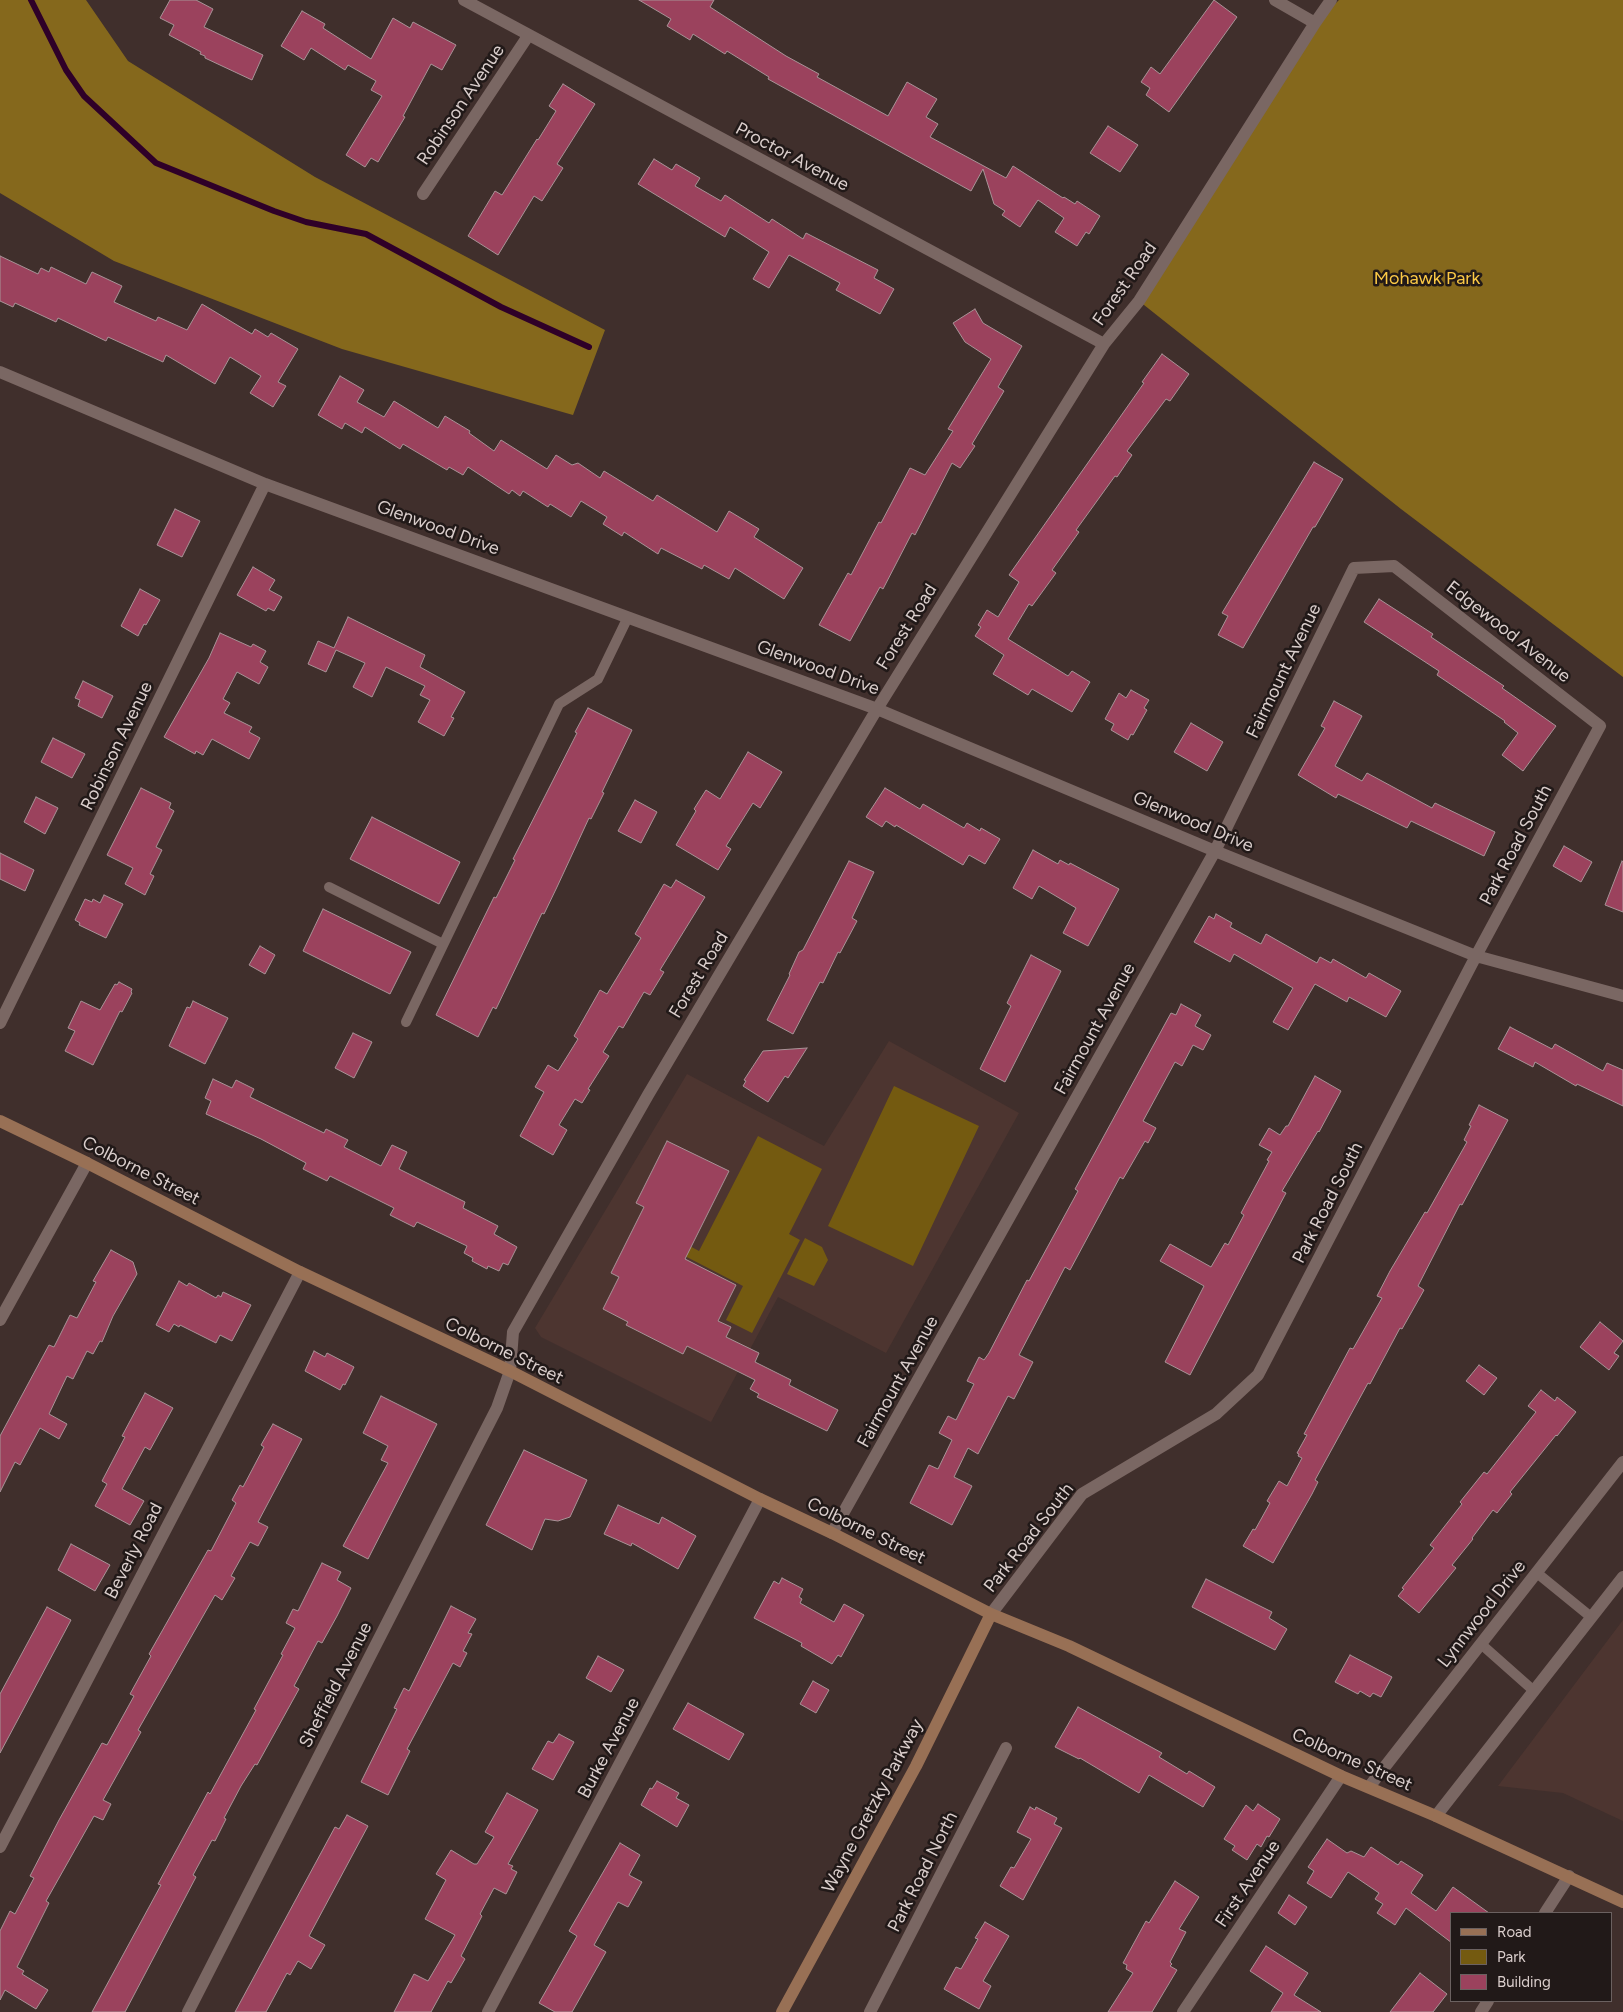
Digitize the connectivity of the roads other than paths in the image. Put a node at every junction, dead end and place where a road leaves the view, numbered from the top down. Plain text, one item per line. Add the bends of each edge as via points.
1 (464, 0) edge
2 (1275, 0) edge
3 (1332, 0) edge
4 (1315, 23) junction
5 (528, 36) junction
6 (423, 194) dead end
7 (1104, 344) junction
8 (0, 372) edge
9 (265, 484) junction
10 (1394, 566) joint
11 (628, 617) junction
12 (877, 709) junction
13 (1600, 726) joint
14 (1215, 851) junction
15 (329, 887) dead end
16 (443, 944) junction
17 (1476, 956) junction
18 (1623, 996) edge
19 (406, 1022) dead end
20 (0, 1023) edge
21 (0, 1121) edge
22 (88, 1163) junction
23 (300, 1272) junction
24 (0, 1320) edge
25 (510, 1371) junction
26 (1623, 1462) edge
27 (760, 1500) junction
28 (832, 1533) junction
29 (1537, 1573) junction
30 (1623, 1576) edge
31 (991, 1614) junction
32 (1591, 1617) junction
33 (1481, 1644) junction
34 (1534, 1691) junction
35 (1006, 1748) dead end
36 (1341, 1776) junction
37 (1369, 1787) junction
38 (1436, 1816) junction
39 (0, 1847) edge
40 (1569, 1876) junction
41 (1623, 1902) edge
42 (1546, 1912) edge
43 (872, 2011) edge
44 (188, 2012) edge
45 (488, 2012) edge
46 (782, 2012) edge
47 (1183, 2012) edge

1 - 5 street, Proctor Avenue
2 - 4 street
3 - 4 street, Forest Road
4 - 7 street, Forest Road via 1138,301
5 - 6 street, Robinson Avenue
5 - 7 street, Proctor Avenue
7 - 12 street, Forest Road
8 - 9 street, Glenwood Drive
9 - 11 street, Glenwood Drive
9 - 20 street, Robinson Avenue
10 - 13 street, Edgewood Avenue
10 - 14 street, Fairmount Avenue via 1354,568
11 - 12 street, Glenwood Drive
11 - 16 lane via 598,679 559,704
12 - 14 street, Glenwood Drive
12 - 25 street, Forest Road via 648,1095 513,1332
13 - 17 street, Park Road South
14 - 17 street, Glenwood Drive
14 - 28 street, Fairmount Avenue
15 - 16 lane
16 - 19 lane
17 - 18 street, Glenwood Drive
17 - 31 street, Park Road South via 1258,1375 1216,1414 1082,1494
21 - 22 main road, Colborne Street
22 - 23 main road, Colborne Street
22 - 24 street
23 - 25 main road, Colborne Street
23 - 39 street, Beverly Road
25 - 27 main road, Colborne Street
25 - 44 street, Sheffield Avenue via 497,1408
26 - 29 street, Lynnwood Drive
27 - 28 main road, Colborne Street
27 - 45 street, Burke Avenue
28 - 31 main road, Colborne Street
29 - 32 lane
29 - 33 street, Lynnwood Drive
30 - 32 street
31 - 36 main road, Colborne Street via 1069,1646
31 - 46 main road, Wayne Gretzky Parkway via 916,1766
32 - 34 street
33 - 34 lane
33 - 37 street, Lynnwood Drive
34 - 38 street
35 - 43 street, Park Road North
36 - 37 main road, Colborne Street
36 - 47 street, First Avenue
37 - 38 main road, Colborne Street
38 - 40 main road, Colborne Street
40 - 41 main road, Colborne Street
40 - 42 street

